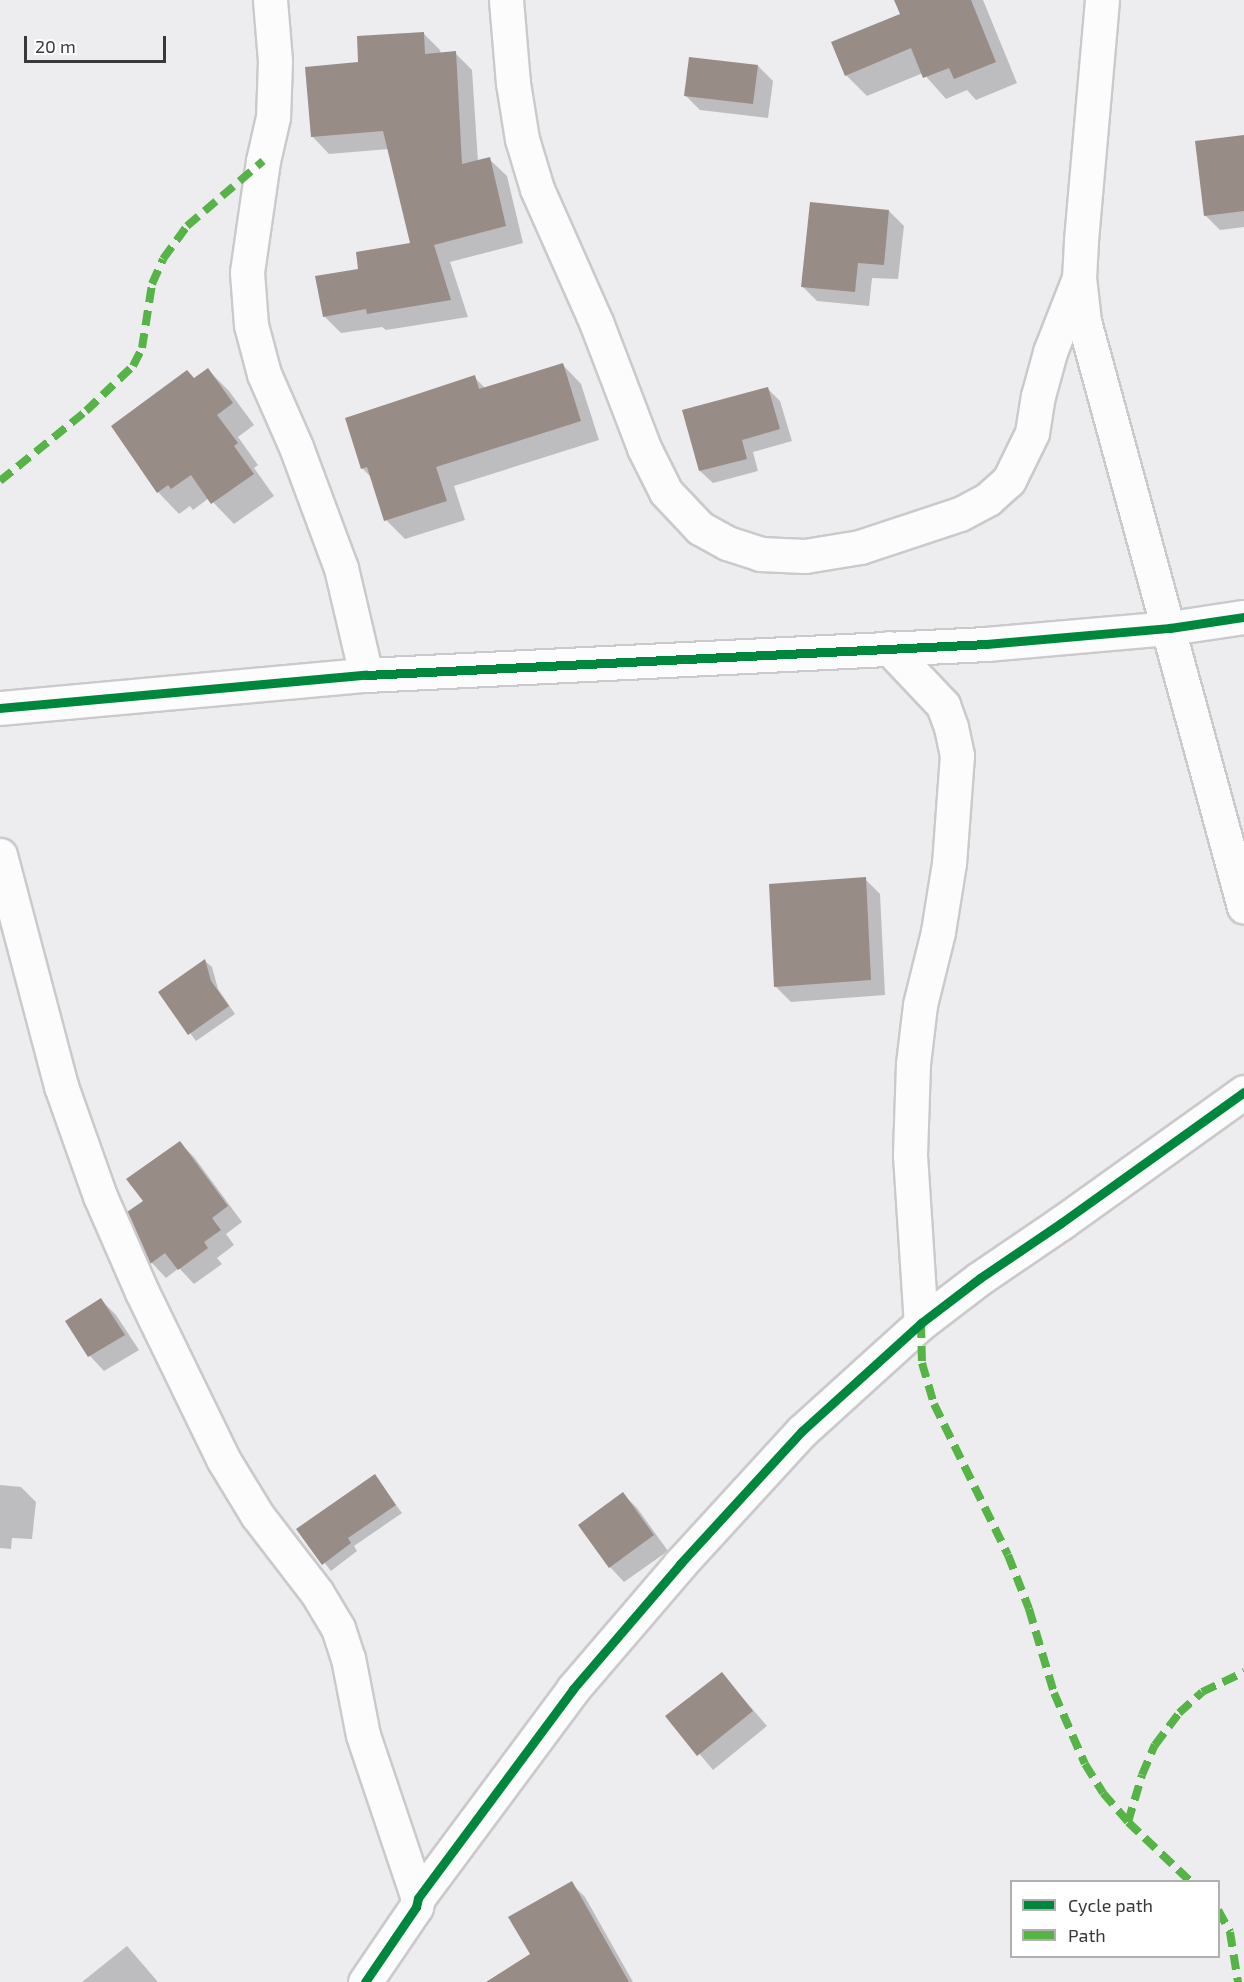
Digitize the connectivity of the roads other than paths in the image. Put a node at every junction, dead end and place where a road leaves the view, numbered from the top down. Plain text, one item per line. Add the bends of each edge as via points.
1 (270, 0) edge
2 (506, 0) edge
3 (1102, 0) edge
4 (1079, 278) junction
5 (1244, 616) edge
6 (1170, 628) junction
7 (890, 648) junction
8 (366, 675) junction
9 (0, 708) edge
10 (0, 855) edge
11 (1244, 907) edge
12 (1244, 1092) edge
13 (921, 1323) junction
14 (418, 1898) junction
15 (365, 1982) edge

1 - 8 street via 275,62 273,117 248,272 250,325 264,374 341,568
2 - 4 street via 522,139 537,189 596,322 644,448 666,492 700,528 727,543 760,554 805,556 860,548 960,514 988,499 1009,480 1032,433 1050,352
3 - 4 street
4 - 6 street via 1084,321
5 - 6 street
6 - 7 street
6 - 11 street
7 - 8 street
7 - 13 street via 943,705 957,755 949,862 938,932 920,1005 913,1064 910,1155
8 - 9 street
10 - 14 street via 62,1086 100,1196 223,1459 257,1515 317,1593 338,1628 363,1735
12 - 13 street
13 - 14 street via 802,1431 681,1564 573,1689
14 - 15 street via 416,1907

